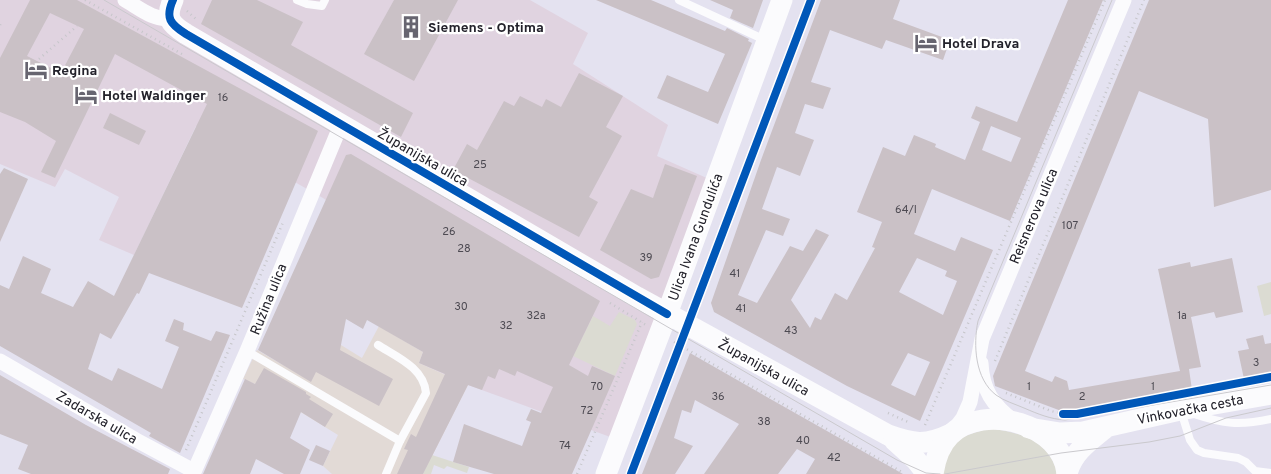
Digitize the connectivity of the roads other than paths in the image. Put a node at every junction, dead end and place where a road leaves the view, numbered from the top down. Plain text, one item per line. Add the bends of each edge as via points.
1 (125, 0) edge
2 (297, 0) edge
3 (325, 0) edge
4 (679, 0) edge
5 (782, 0) edge
6 (1124, 0) edge
7 (171, 9) edge
8 (767, 41) junction
9 (342, 124) junction
10 (668, 314) junction
11 (982, 339) junction
12 (378, 345) dead end
13 (247, 351) junction
14 (0, 361) edge
15 (1271, 394) edge
16 (1180, 410) junction
17 (1271, 419) edge
18 (1109, 425) junction
19 (1025, 426) junction
20 (951, 434) junction
21 (888, 435) junction
22 (400, 441) junction
23 (194, 472) edge
24 (1255, 472) edge
25 (1271, 473) edge
26 (386, 474) edge
27 (606, 474) edge
28 (927, 474) edge
29 (933, 474) edge
30 (1067, 474) edge

1 - 7 street, Županijska ulica via 154,17 164,19
2 - 3 lane via 322,6
4 - 8 lane
5 - 8 main road, Ulica Ivana Gundulića
6 - 11 street, Reisnerova ulica
7 - 9 main road, Županijska ulica via 176,28
8 - 10 main road, Ulica Ivana Gundulića
9 - 10 main road, Županijska ulica
9 - 13 street, Ružina ulica
10 - 21 main road, Županijska ulica
10 - 27 main road, Ulica Ivana Gundulića
11 - 19 street via 982,374 987,392 999,409
11 - 20 street, Reisnerova ulica via 970,402
12 - 22 lane via 414,369 426,385 426,393
13 - 22 lane
13 - 23 street, Ružina ulica
14 - 23 street, Zadarska ulica
15 - 16 main road, Vinkovačka cesta
16 - 17 lane via 1227,423
16 - 18 main road, Vinkovačka cesta
16 - 24 lane via 1190,440 1197,450 1238,458
18 - 19 main road, Vinkovačka cesta via 1083,432 1067,420
18 - 30 main road, Vinkovačka cesta via 1078,450
19 - 20 main road, Županijska ulica via 999,420 980,420
19 - 30 main road via 1046,437 1059,449
20 - 21 main road, Županijska ulica via 932,442 917,443
20 - 29 main road via 936,458
21 - 28 main road, Županijska ulica via 909,452
22 - 26 lane
24 - 25 lane

